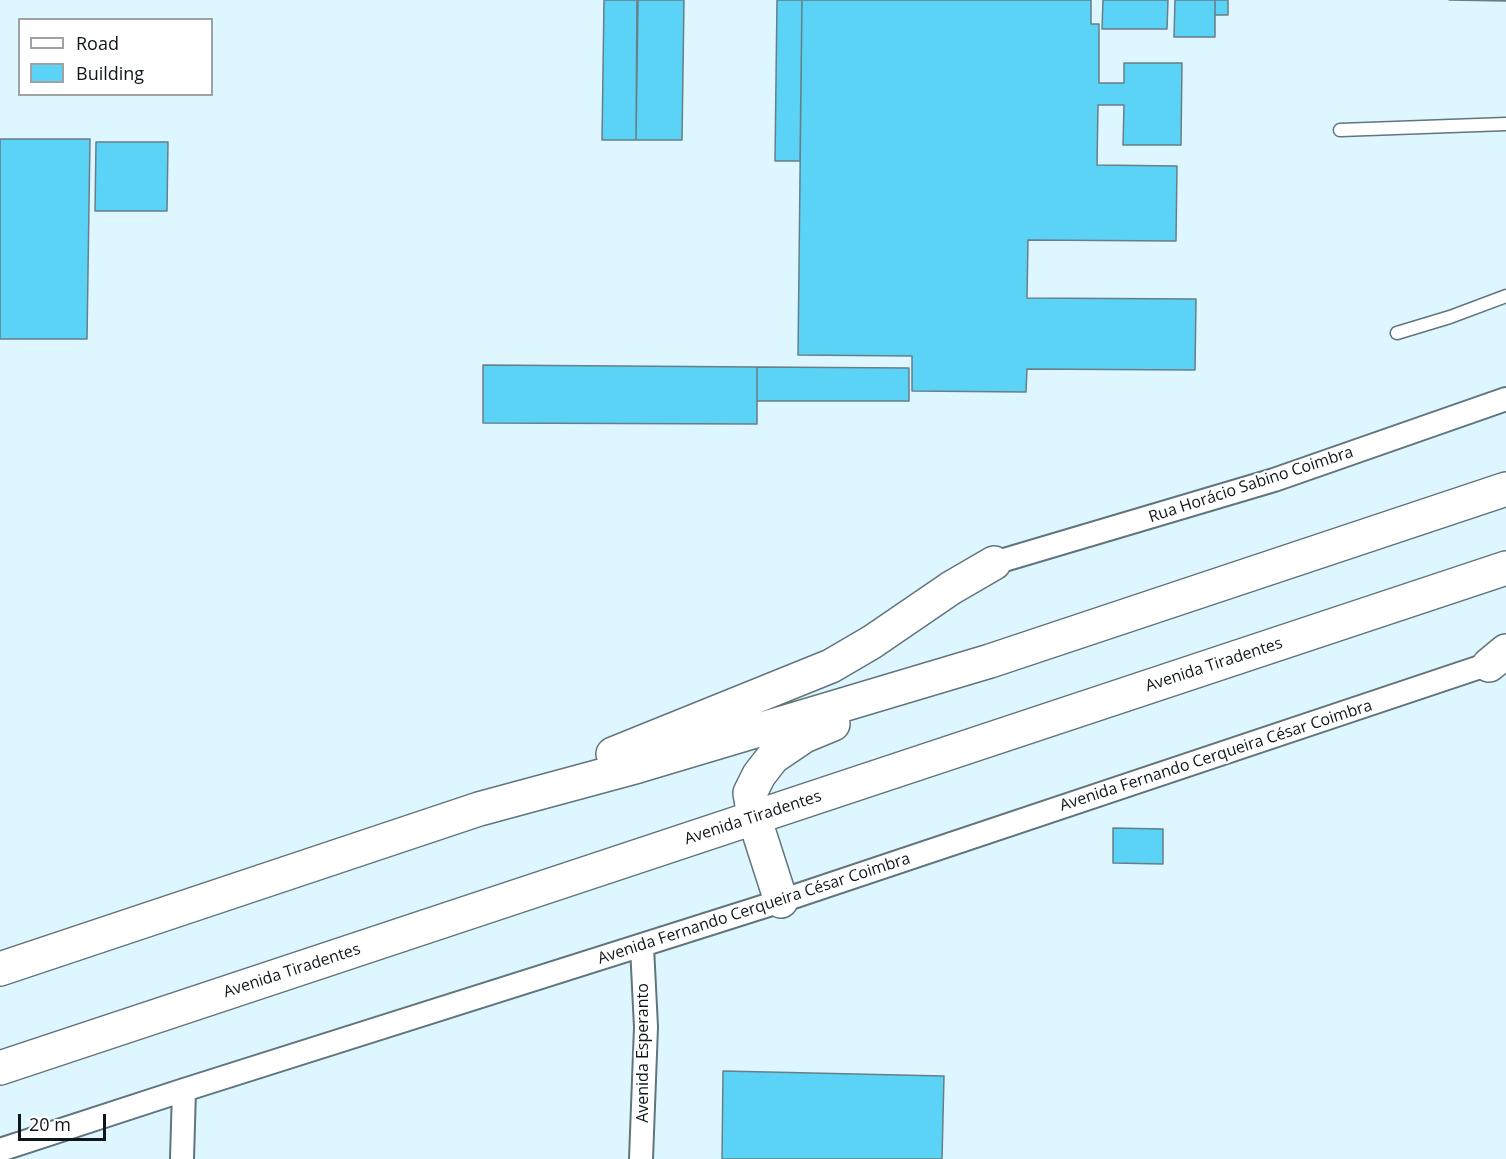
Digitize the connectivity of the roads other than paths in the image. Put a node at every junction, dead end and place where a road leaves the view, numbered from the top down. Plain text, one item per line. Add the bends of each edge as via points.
1 (1506, 124) edge
2 (1340, 130) dead end
3 (1506, 296) edge
4 (1397, 333) dead end
5 (1506, 399) edge
6 (1506, 489) edge
7 (994, 563) joint
8 (1506, 568) edge
9 (1500, 658) edge
10 (990, 661) junction
11 (533, 793) junction
12 (754, 817) junction
13 (781, 901) junction
14 (642, 947) junction
15 (0, 969) edge
16 (0, 1068) edge
17 (184, 1089) junction
18 (0, 1150) edge
19 (182, 1159) edge
20 (641, 1159) edge

1 - 2 lane
3 - 4 lane
5 - 7 street, Rua Horácio Sabino Coimbra via 1274,480
6 - 10 highway
7 - 11 highway via 831,666 625,748
8 - 12 highway, Avenida Tiradentes
9 - 13 street, Avenida Fernando Cerqueira César Coimbra
10 - 11 highway
10 - 12 highway via 804,736 773,756 750,793
11 - 15 highway
12 - 13 highway
12 - 16 highway, Avenida Tiradentes
13 - 14 street, Avenida Fernando Cerqueira César Coimbra
14 - 17 street, Avenida Fernando Cerqueira César Coimbra
14 - 20 street, Avenida Esperanto via 646,1027
17 - 18 street, Avenida Fernando Cerqueira César Coimbra
17 - 19 street

